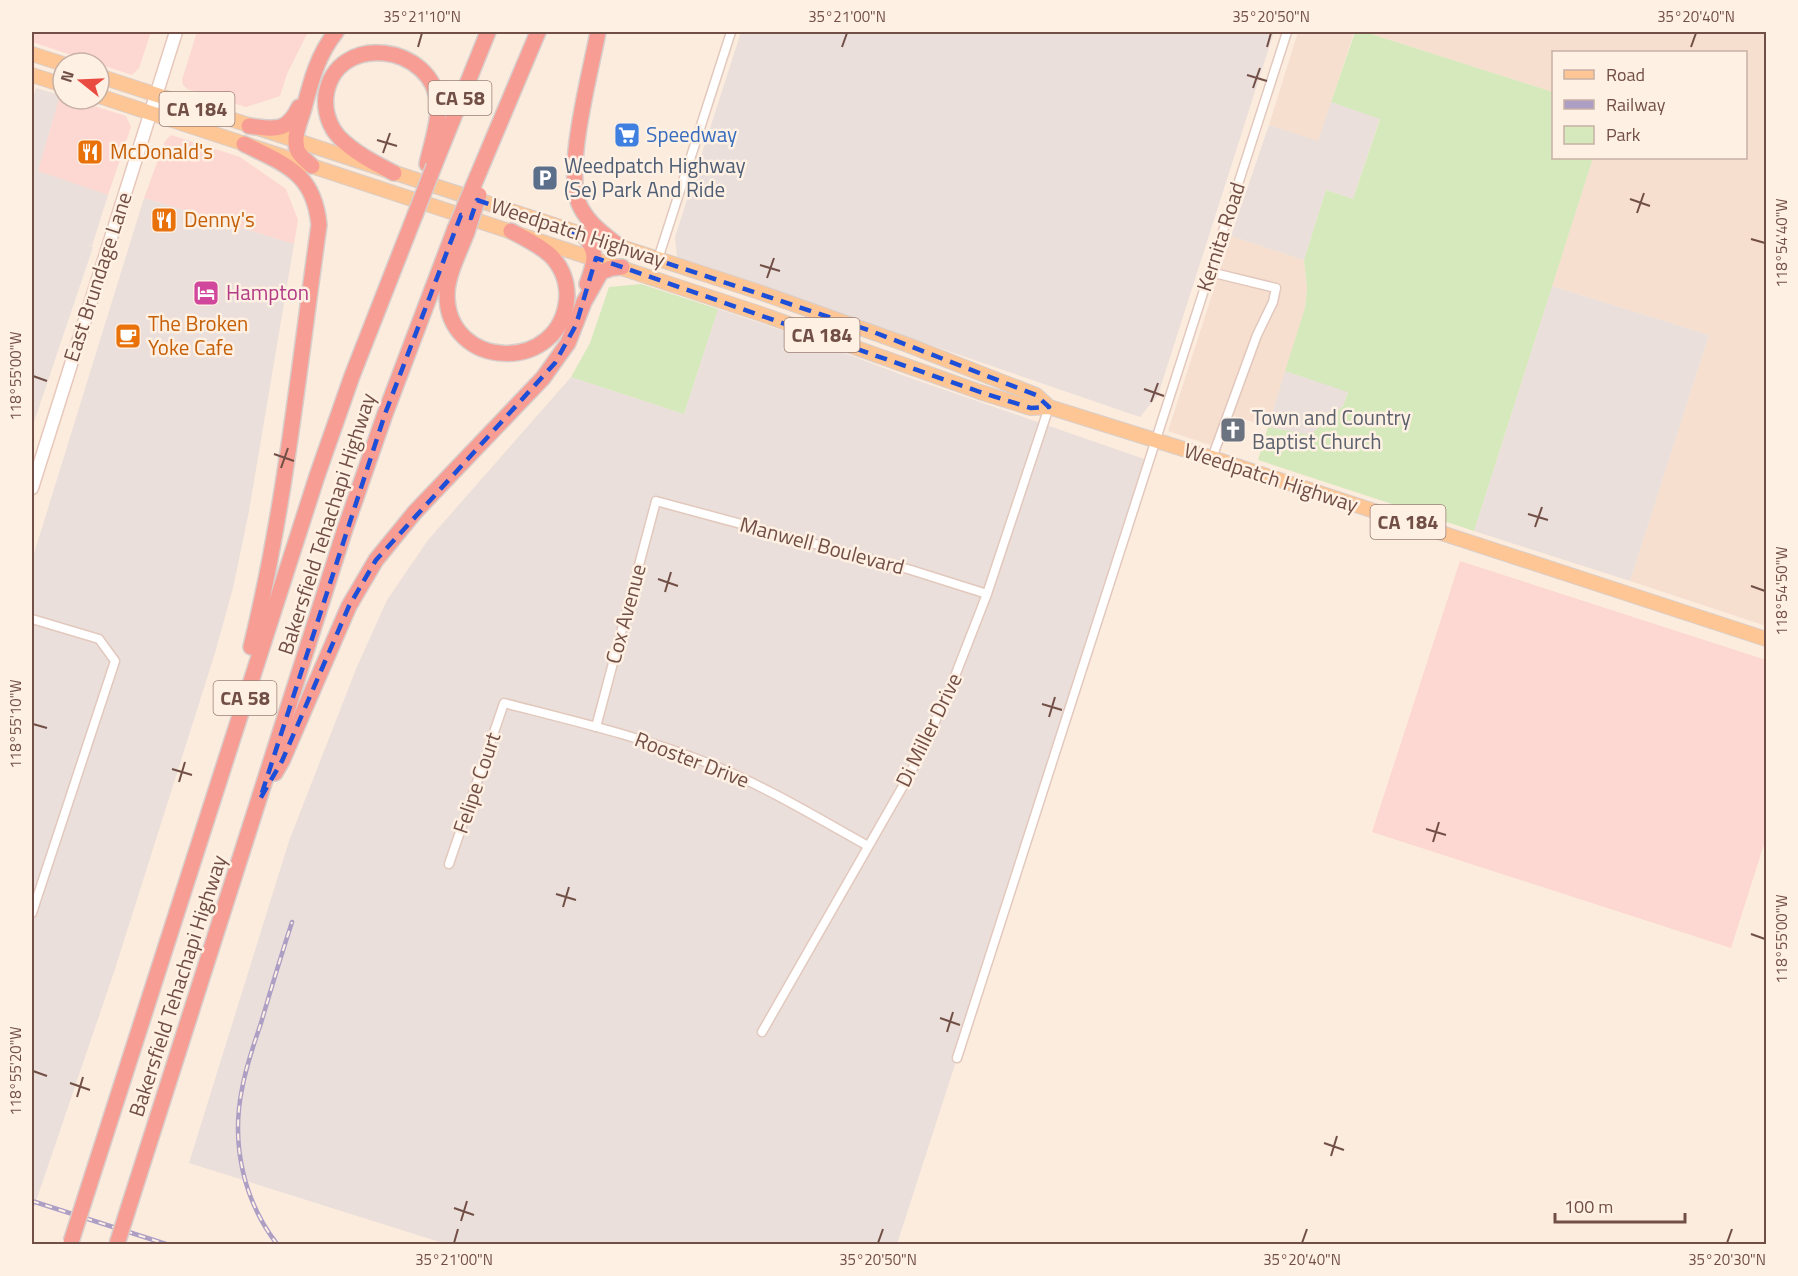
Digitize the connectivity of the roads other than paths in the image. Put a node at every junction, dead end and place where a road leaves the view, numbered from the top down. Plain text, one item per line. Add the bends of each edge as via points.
1 (176, 32) edge
2 (336, 32) edge
3 (488, 32) edge
4 (538, 32) edge
5 (598, 32) edge
6 (731, 32) edge
7 (1287, 32) edge
8 (32, 54) edge
9 (51, 60) edge
10 (32, 75) edge
11 (111, 80) edge
12 (51, 81) edge
13 (156, 96) junction
14 (306, 97) junction
15 (111, 100) edge
16 (150, 114) junction
17 (249, 126) junction
18 (296, 141) junction
19 (244, 144) junction
20 (431, 165) junction
21 (312, 166) junction
22 (394, 173) junction
23 (461, 231) junction
24 (511, 231) junction
25 (583, 235) junction
26 (620, 247) junction
27 (595, 258) junction
28 (658, 259) junction
29 (622, 267) junction
30 (1210, 272) junction
31 (584, 302) junction
32 (1049, 407) junction
33 (1155, 441) junction
34 (1212, 458) junction
35 (32, 488) edge
36 (656, 501) joint
37 (987, 594) junction
38 (32, 619) edge
39 (1767, 639) edge
40 (504, 703) joint
41 (596, 727) junction
42 (260, 799) junction
43 (868, 846) junction
44 (449, 864) dead end
45 (190, 873) junction
46 (32, 913) edge
47 (762, 1032) dead end
48 (957, 1058) dead end
49 (70, 1243) edge
50 (117, 1245) edge

1 - 13 main road, East Brundage Lane
2 - 14 highway via 319,59
3 - 20 highway, CA 58
4 - 23 highway, Bakersfield Tehachapi Highway / CA 58, bridge
5 - 26 highway via 575,154 574,189 590,220
6 - 28 street
7 - 30 street, Kernita Road
8 - 9 main road
10 - 12 main road
11 - 13 main road, Weedpatch Highway / CA 184
13 - 16 main road, East Brundage Lane
13 - 17 main road, Weedpatch Highway / CA 184
14 - 17 highway via 284,126
14 - 18 highway
15 - 16 main road, Weedpatch Highway / CA 184
16 - 19 main road, Weedpatch Highway / CA 184
16 - 35 main road, East Brundage Lane
17 - 18 main road, Weedpatch Highway / CA 184
18 - 21 highway via 300,154
18 - 22 main road, Weedpatch Highway / CA 184
19 - 21 main road, Weedpatch Highway / CA 184
19 - 45 highway via 290,168 307,184 317,204 319,225 270,562 247,664
20 - 22 highway via 438,104 431,84 417,66 398,55 363,54 333,73 326,100 328,117 334,131 346,143
20 - 45 highway, Bakersfield Tehachapi Highway / CA 58, bridge via 317,476
21 - 24 main road, Weedpatch Highway / CA 184
22 - 25 main road, Weedpatch Highway / CA 184
23 - 24 highway via 447,290 450,313 468,341 488,352 511,355 533,349 552,334 563,315 567,292 555,261
23 - 42 highway, Bakersfield Tehachapi Highway / CA 58 via 389,404 345,529
24 - 27 main road, Weedpatch Highway / CA 184
25 - 26 main road, Weedpatch Highway / CA 184
25 - 27 highway via 594,248
26 - 28 main road, Weedpatch Highway / CA 184
27 - 29 main road, Weedpatch Highway / CA 184
27 - 31 highway
28 - 32 main road, Weedpatch Highway / CA 184 via 906,344 1036,395
29 - 31 highway via 601,272
29 - 32 main road, Weedpatch Highway / CA 184 via 1000,398 1031,408
30 - 33 street, Kernita Road
30 - 34 street via 1276,288 1274,302 1257,335
31 - 42 highway via 568,343 543,378 415,512 376,560 349,606 282,761
32 - 33 main road, Weedpatch Highway / CA 184
32 - 37 street, Di Miller Drive
33 - 34 main road, Weedpatch Highway / CA 184
33 - 48 street, Kernita Road
34 - 39 main road, Weedpatch Highway / CA 184
36 - 37 street, Manwell Boulevard
36 - 41 street, Cox Avenue
37 - 43 street, Di Miller Drive via 930,733
38 - 46 street via 99,639 115,661
40 - 41 street, Rooster Drive
40 - 44 street, Felipe Court
41 - 43 street, Rooster Drive via 674,750 748,781
42 - 50 highway, Bakersfield Tehachapi Highway / CA 58, bridge
43 - 47 street, Di Miller Drive
45 - 49 highway, Bakersfield Tehachapi Highway / CA 58, bridge

